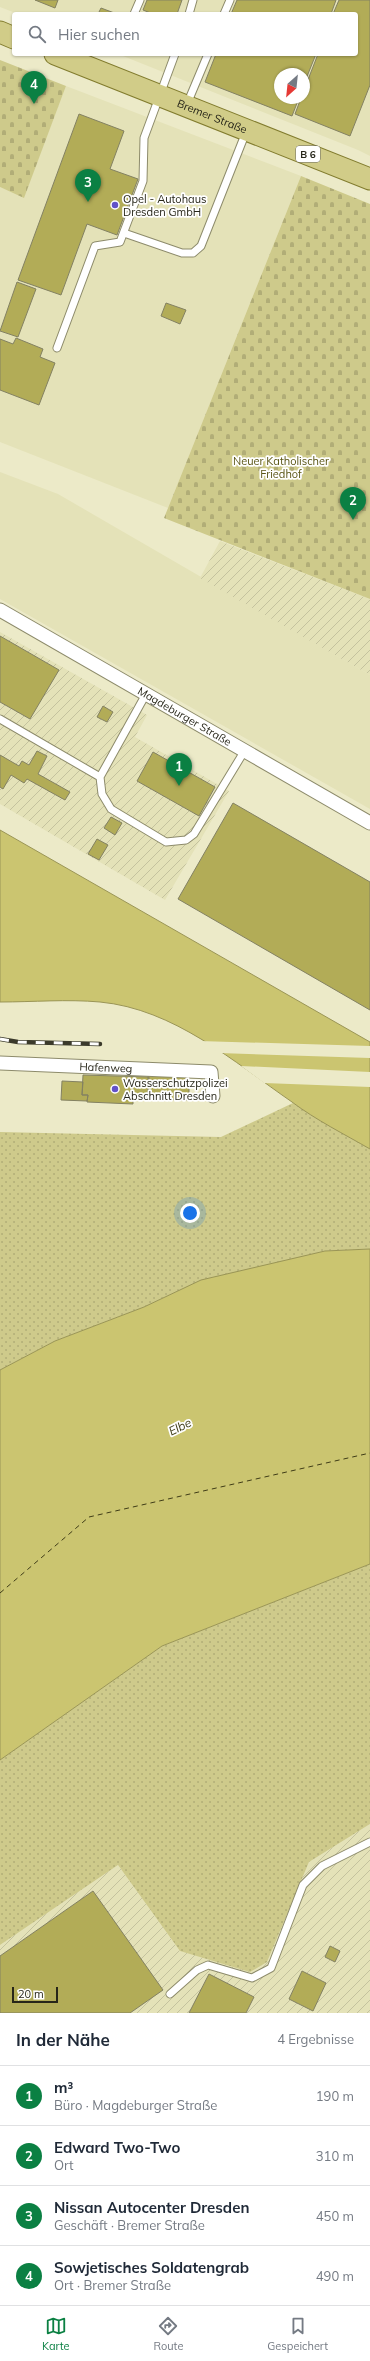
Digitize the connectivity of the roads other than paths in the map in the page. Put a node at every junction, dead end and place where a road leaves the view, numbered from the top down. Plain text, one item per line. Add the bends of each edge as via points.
1 (140, 0) edge
2 (193, 0) edge
3 (230, 0) edge
4 (135, 12) edge
5 (190, 12) edge
6 (225, 12) edge
7 (0, 32) edge
8 (12, 37) edge
9 (60, 56) edge
10 (174, 56) edge
11 (207, 56) edge
12 (160, 96) junction
13 (186, 106) junction
14 (247, 130) junction
15 (370, 179) edge
16 (124, 233) junction
17 (57, 348) dead end
18 (0, 610) edge
19 (146, 694) junction
20 (0, 719) edge
21 (245, 750) junction
22 (100, 777) junction
23 (370, 822) edge
24 (0, 1063) edge
25 (213, 1096) dead end
26 (370, 1842) edge
27 (170, 1994) dead end

1 - 4 lane
2 - 5 lane
3 - 6 lane
7 - 8 main road
9 - 12 main road, Bremer Straße / B 6
10 - 12 lane
11 - 13 lane
12 - 13 main road, Bremer Straße / B 6
12 - 16 lane via 144,138 143,180
13 - 14 main road, Bremer Straße / B 6
14 - 15 main road, Bremer Straße / B 6
14 - 16 lane via 200,246 193,253 182,253
16 - 17 lane via 120,242 95,246
18 - 19 street, Magdeburger Straße
19 - 21 street, Magdeburger Straße
19 - 22 lane
20 - 22 lane
21 - 22 lane via 200,828 186,840 178,842 166,842 111,809 102,794
21 - 23 street, Magdeburger Straße
24 - 25 street, Hafenweg via 211,1072
26 - 27 lane via 322,1866 303,1885 270,1968 252,1978 208,1965 197,1970

